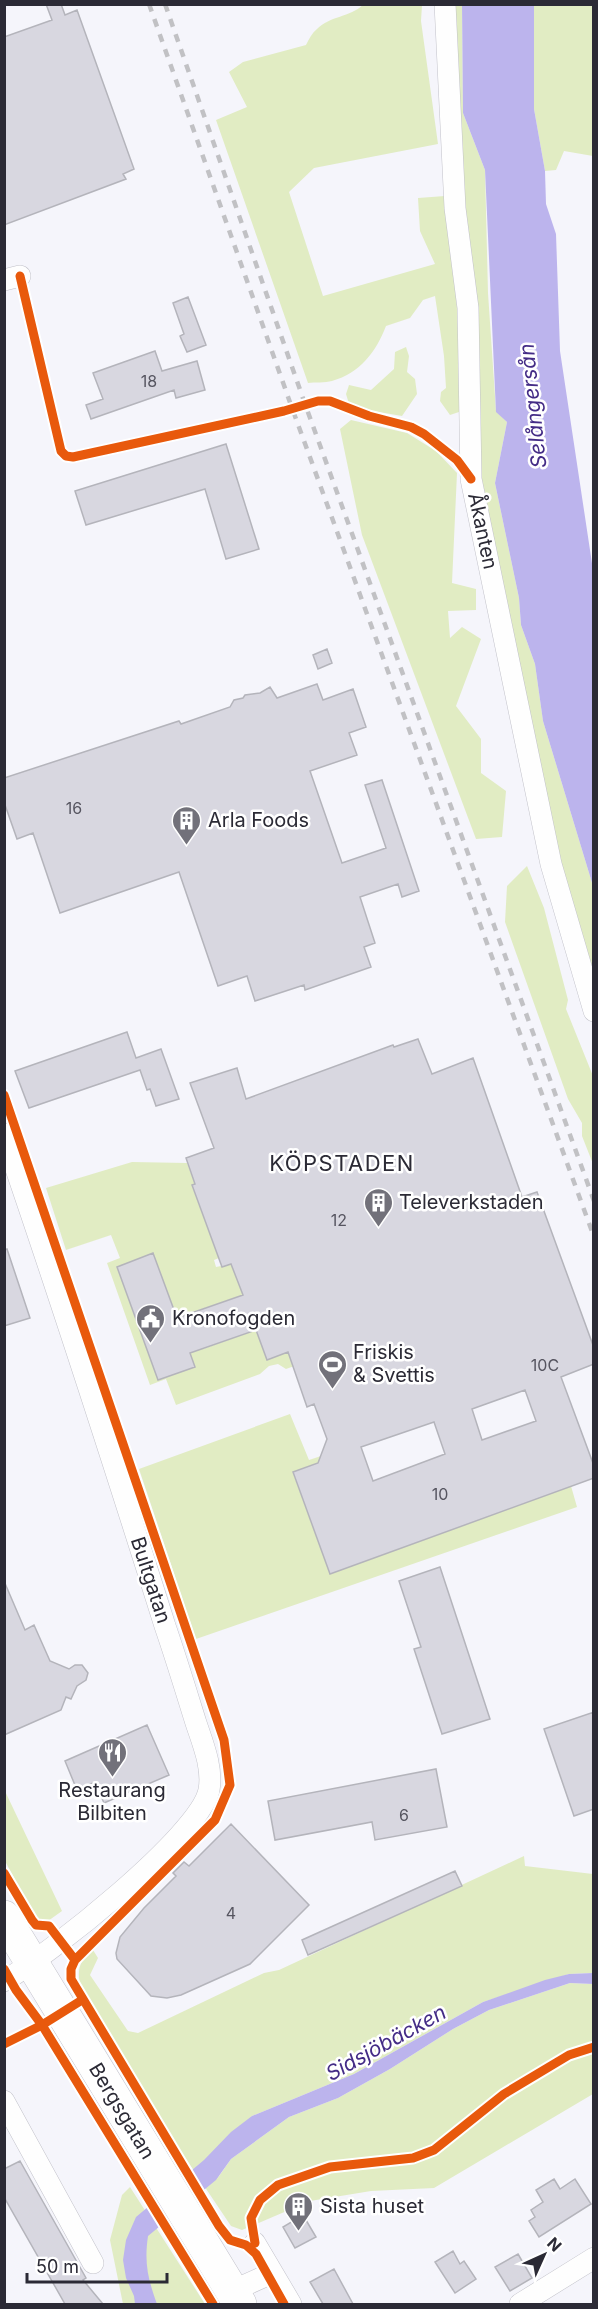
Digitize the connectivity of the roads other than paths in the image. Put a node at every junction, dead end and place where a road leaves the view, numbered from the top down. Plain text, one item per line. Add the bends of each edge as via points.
1 (445, 4) edge
2 (594, 1011) edge
3 (4, 1134) edge
4 (4, 1917) edge
5 (18, 1973) edge
6 (4, 2101) edge
7 (255, 2243) dead end
8 (594, 2258) edge
9 (93, 2263) dead end
10 (272, 2273) junction
11 (236, 2298) edge
12 (291, 2304) edge
13 (520, 2304) edge

1 - 2 street, Åkanten via 455,208 468,308 471,479 551,864
3 - 5 street, Bultgatan via 209,1766 209,1791 186,1828 94,1915
4 - 5 highway, Bergsgatan
5 - 11 highway, Bergsgatan
6 - 9 street
7 - 10 street
8 - 13 street
10 - 11 street
10 - 12 street

